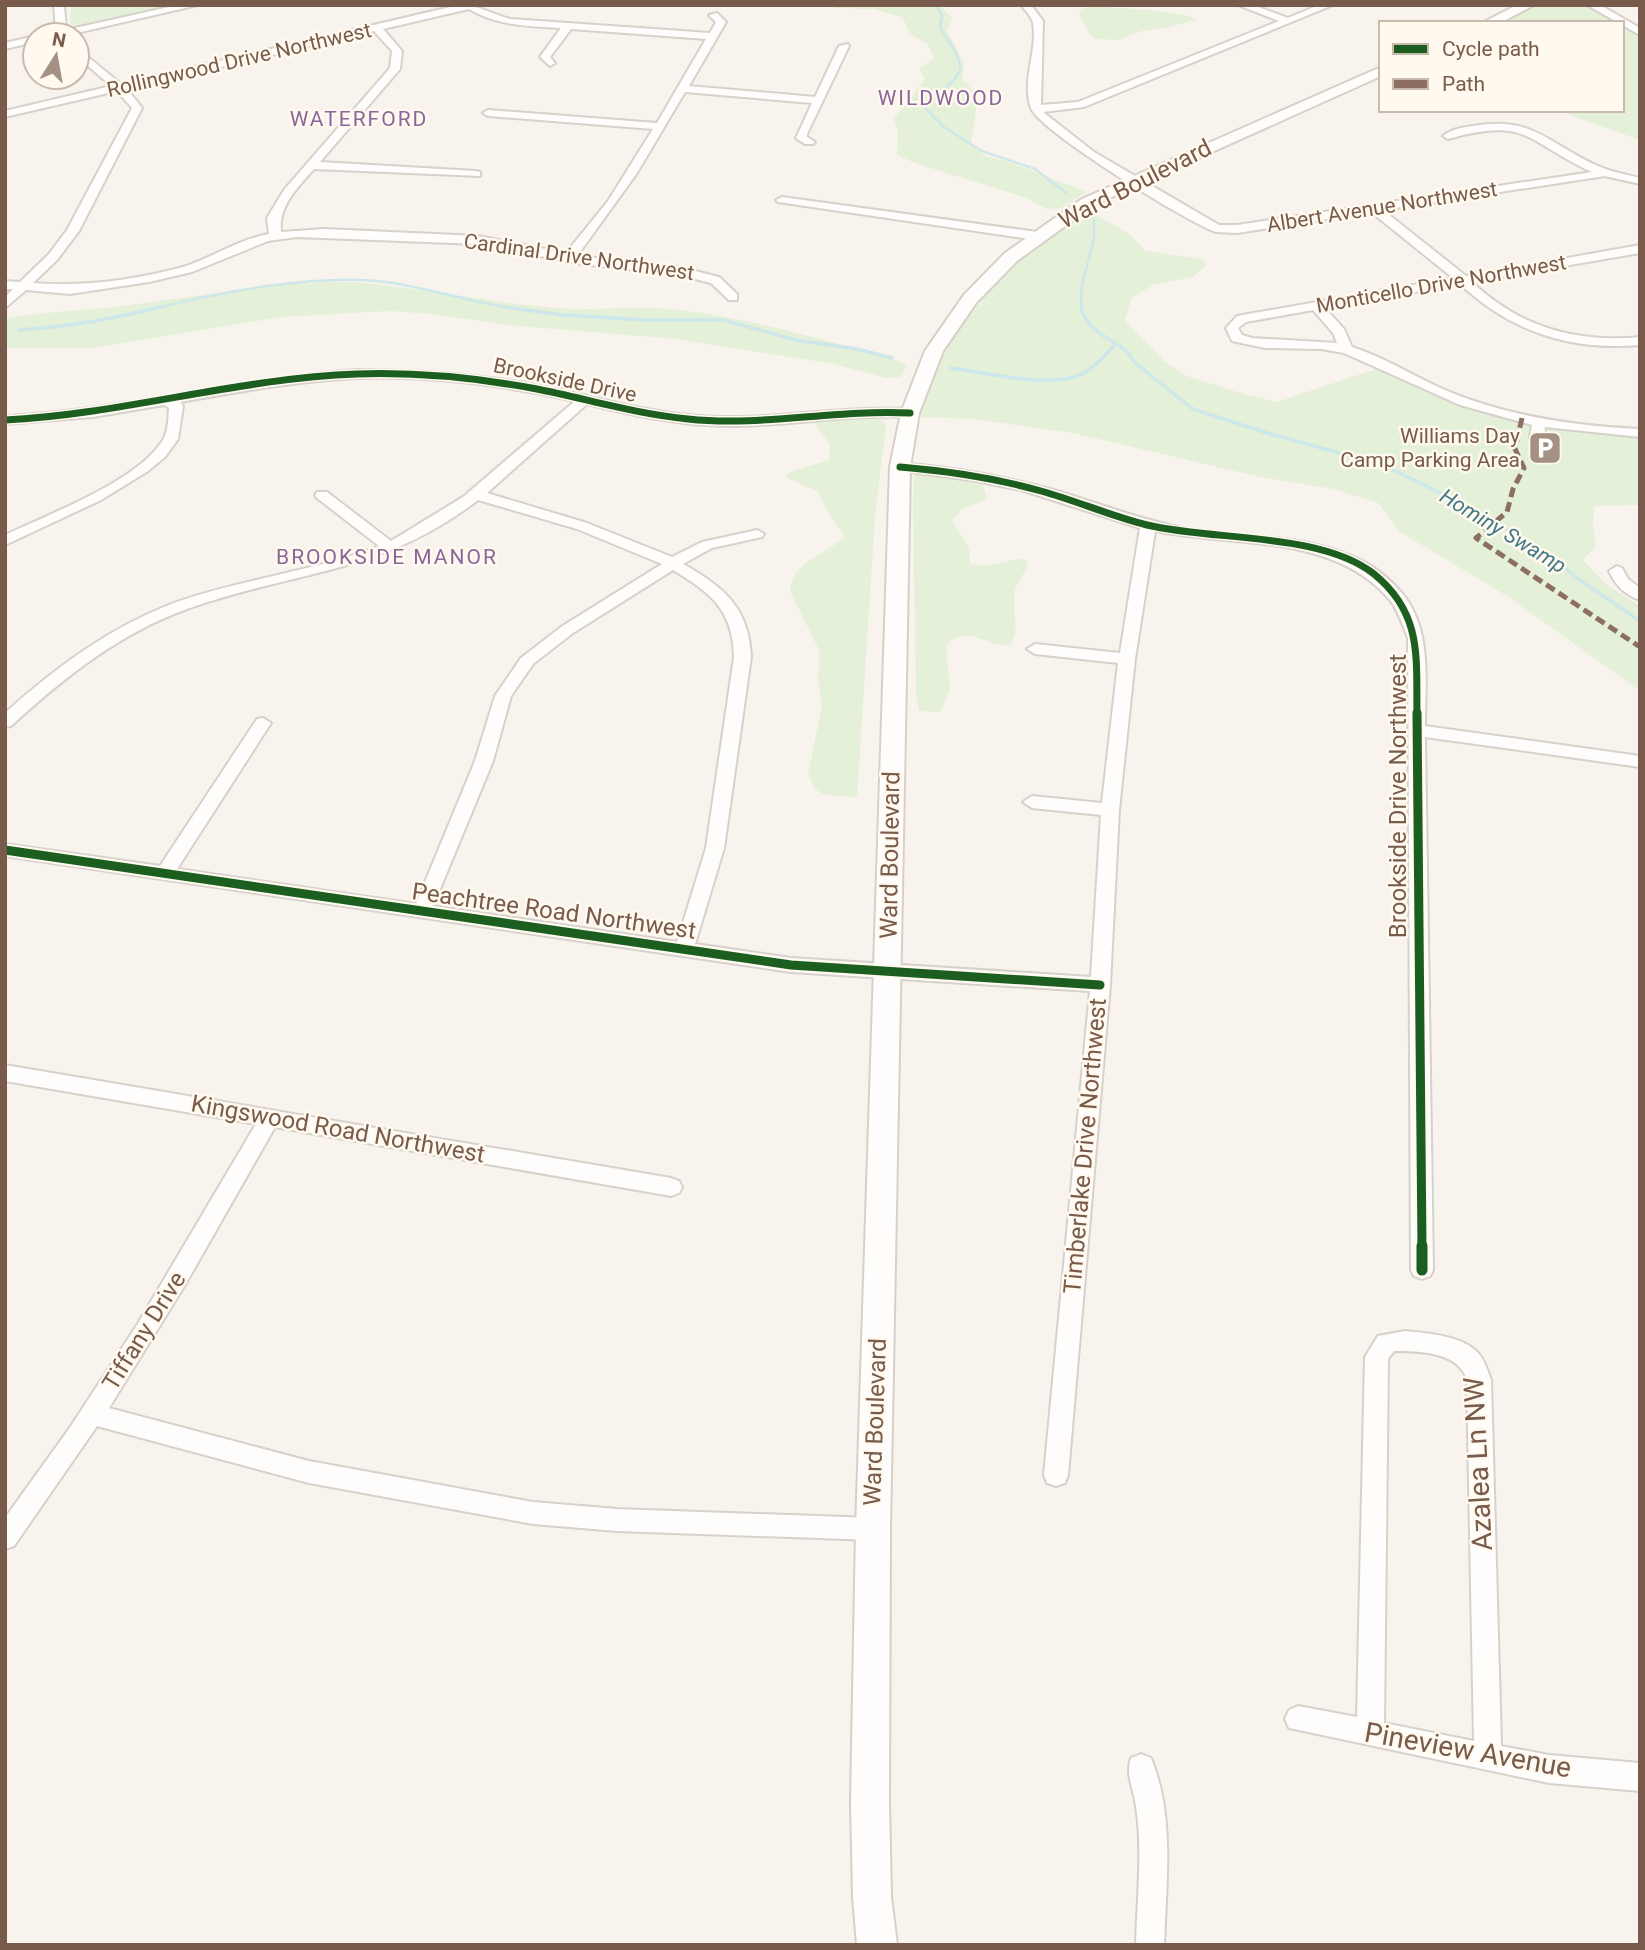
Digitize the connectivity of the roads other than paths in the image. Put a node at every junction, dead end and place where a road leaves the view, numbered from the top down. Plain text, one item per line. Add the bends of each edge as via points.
1 (193, 5) edge
2 (1026, 5) edge
3 (1243, 5) edge
4 (1328, 5) edge
5 (1528, 5) edge
6 (1592, 5) edge
7 (472, 6) edge
8 (714, 15) dead end
9 (1288, 21) junction
10 (1493, 21) edge
11 (1620, 21) edge
12 (1624, 23) edge
13 (568, 26) junction
14 (91, 28) edge
15 (377, 29) junction
16 (1640, 32) edge
17 (712, 36) junction
18 (844, 46) dead end
19 (91, 63) edge
20 (550, 63) dead end
21 (1379, 72) edge
22 (119, 88) junction
23 (681, 89) junction
24 (817, 100) junction
25 (1036, 109) junction
26 (488, 113) dead end
27 (5, 114) edge
28 (659, 126) junction
29 (1448, 136) dead end
30 (809, 142) dead end
31 (312, 165) junction
32 (1605, 173) junction
33 (476, 174) dead end
34 (1136, 180) junction
35 (1640, 181) edge
36 (782, 200) dead end
37 (1373, 208) junction
38 (275, 236) junction
39 (1037, 236) junction
40 (1640, 249) edge
41 (569, 258) junction
42 (1463, 280) junction
43 (5, 285) edge
44 (22, 287) junction
45 (733, 297) dead end
46 (5, 304) edge
47 (1315, 306) junction
48 (1640, 341) edge
49 (1346, 349) junction
50 (164, 400) junction
51 (583, 401) junction
52 (910, 413) junction
53 (5, 420) edge
54 (1539, 421) junction
55 (1640, 433) edge
56 (1537, 439) dead end
57 (900, 467) junction
58 (322, 495) dead end
59 (477, 495) junction
60 (1148, 526) junction
61 (757, 534) dead end
62 (5, 541) edge
63 (389, 547) junction
64 (673, 563) junction
65 (1617, 571) dead end
66 (1640, 595) edge
67 (1035, 649) dead end
68 (1127, 659) junction
69 (5, 722) edge
70 (263, 723) dead end
71 (1417, 730) junction
72 (1640, 762) edge
73 (1032, 802) dead end
74 (1110, 810) junction
75 (5, 850) edge
76 (164, 874) junction
77 (422, 911) junction
78 (684, 950) junction
79 (887, 973) junction
80 (1100, 985) junction
81 (5, 1073) edge
82 (270, 1117) junction
83 (671, 1186) dead end
84 (1422, 1270) dead end
85 (93, 1414) junction
86 (1056, 1475) dead end
87 (873, 1529) junction
88 (5, 1538) edge
89 (1298, 1719) dead end
90 (1370, 1733) junction
91 (1488, 1757) junction
92 (1141, 1768) dead end
93 (1640, 1777) edge
94 (877, 1945) edge
95 (1150, 1945) edge

1 - 14 street
2 - 25 street via 1039,27
3 - 9 street
4 - 9 street
5 - 10 main road
6 - 11 street
7 - 13 street via 501,20
7 - 15 street, Rollingwood Drive Northwest
8 - 17 street via 721,22
9 - 25 street via 1080,105
12 - 16 street
13 - 17 street
13 - 20 street via 545,57
15 - 22 street, Rollingwood Drive Northwest
15 - 31 street via 397,48 396,69
17 - 23 street
18 - 24 street
19 - 22 street
21 - 34 main road, Ward Boulevard
22 - 27 street, Rollingwood Drive Northwest
22 - 44 street via 136,104 136,113 73,231
23 - 24 street
23 - 28 street
24 - 30 street via 801,138
25 - 34 street, Albert Avenue Northwest via 1063,136
26 - 28 street
28 - 41 street via 594,229
29 - 32 street via 1495,127 1525,130
31 - 33 street
31 - 38 street via 276,211
32 - 35 street, Albert Avenue Northwest
32 - 37 street, Albert Avenue Northwest
34 - 37 street, Albert Avenue Northwest via 1206,223 1228,229
34 - 39 main road, Ward Boulevard via 1087,202
36 - 39 street
37 - 42 street
38 - 41 street, Cardinal Drive Northwest via 318,232 478,240
38 - 44 street, Cardinal Drive Northwest via 188,269 149,278 84,289
39 - 52 main road, Ward Boulevard via 987,280 950,325 934,351
40 - 42 street, Monticello Drive Northwest
41 - 45 street, Cardinal Drive Northwest via 691,272 715,280
42 - 47 street, Monticello Drive Northwest
42 - 48 street via 1482,298 1546,334 1595,343
43 - 44 street, Cardinal Drive Northwest
44 - 46 street
47 - 49 street via 1332,322
47 - 49 street, Monticello Drive Northwest via 1242,319 1232,328 1237,338 1247,342
49 - 54 street via 1443,394
50 - 51 street, Brookside Drive via 294,378 386,374 498,382
50 - 53 street, Brookside Drive via 90,414
50 - 62 street via 176,407 174,432 155,460 124,481
51 - 52 street, Brookside Drive via 712,422 770,421 862,410
51 - 59 street
52 - 57 main road, Ward Boulevard
54 - 55 street
54 - 56 street
57 - 60 street, Brookside Drive Northwest via 995,480
57 - 79 main road, Ward Boulevard
58 - 63 street
59 - 63 street
59 - 64 street via 633,543
60 - 68 street, Timberlake Drive Northwest
60 - 71 street, Brookside Drive Northwest via 1310,547 1352,563 1388,586 1406,610 1416,638
61 - 64 street via 707,545
63 - 69 street via 316,573 209,598 156,616 52,681
64 - 77 street via 536,652 513,679
64 - 78 street via 733,613 742,647 715,850
65 - 66 street via 1627,587
67 - 68 street
68 - 74 street, Timberlake Drive Northwest
70 - 76 street
71 - 72 street
71 - 84 street, Brookside Drive Northwest
73 - 74 street
74 - 80 street, Timberlake Drive Northwest
75 - 76 street, Peachtree Road Northwest
76 - 77 street, Peachtree Road Northwest
77 - 78 street, Peachtree Road Northwest
78 - 79 street, Peachtree Road Northwest
79 - 80 street, Peachtree Road Northwest via 992,975
79 - 87 main road, Ward Boulevard
80 - 86 street, Timberlake Drive Northwest
81 - 82 street, Kingswood Road Northwest
82 - 83 street, Kingswood Road Northwest
82 - 85 street, Tiffany Drive via 215,1218
85 - 87 street via 309,1472 533,1513
85 - 88 street, Tiffany Drive
87 - 94 main road, Ward Boulevard via 870,1802
89 - 90 street, Pineview Avenue
90 - 91 street, Pineview Avenue
90 - 91 street, Azalea Ln NW via 1377,1357 1386,1343 1398,1339 1457,1351 1472,1362 1479,1380
91 - 93 street, Pineview Avenue via 1549,1769
92 - 95 street via 1153,1848

